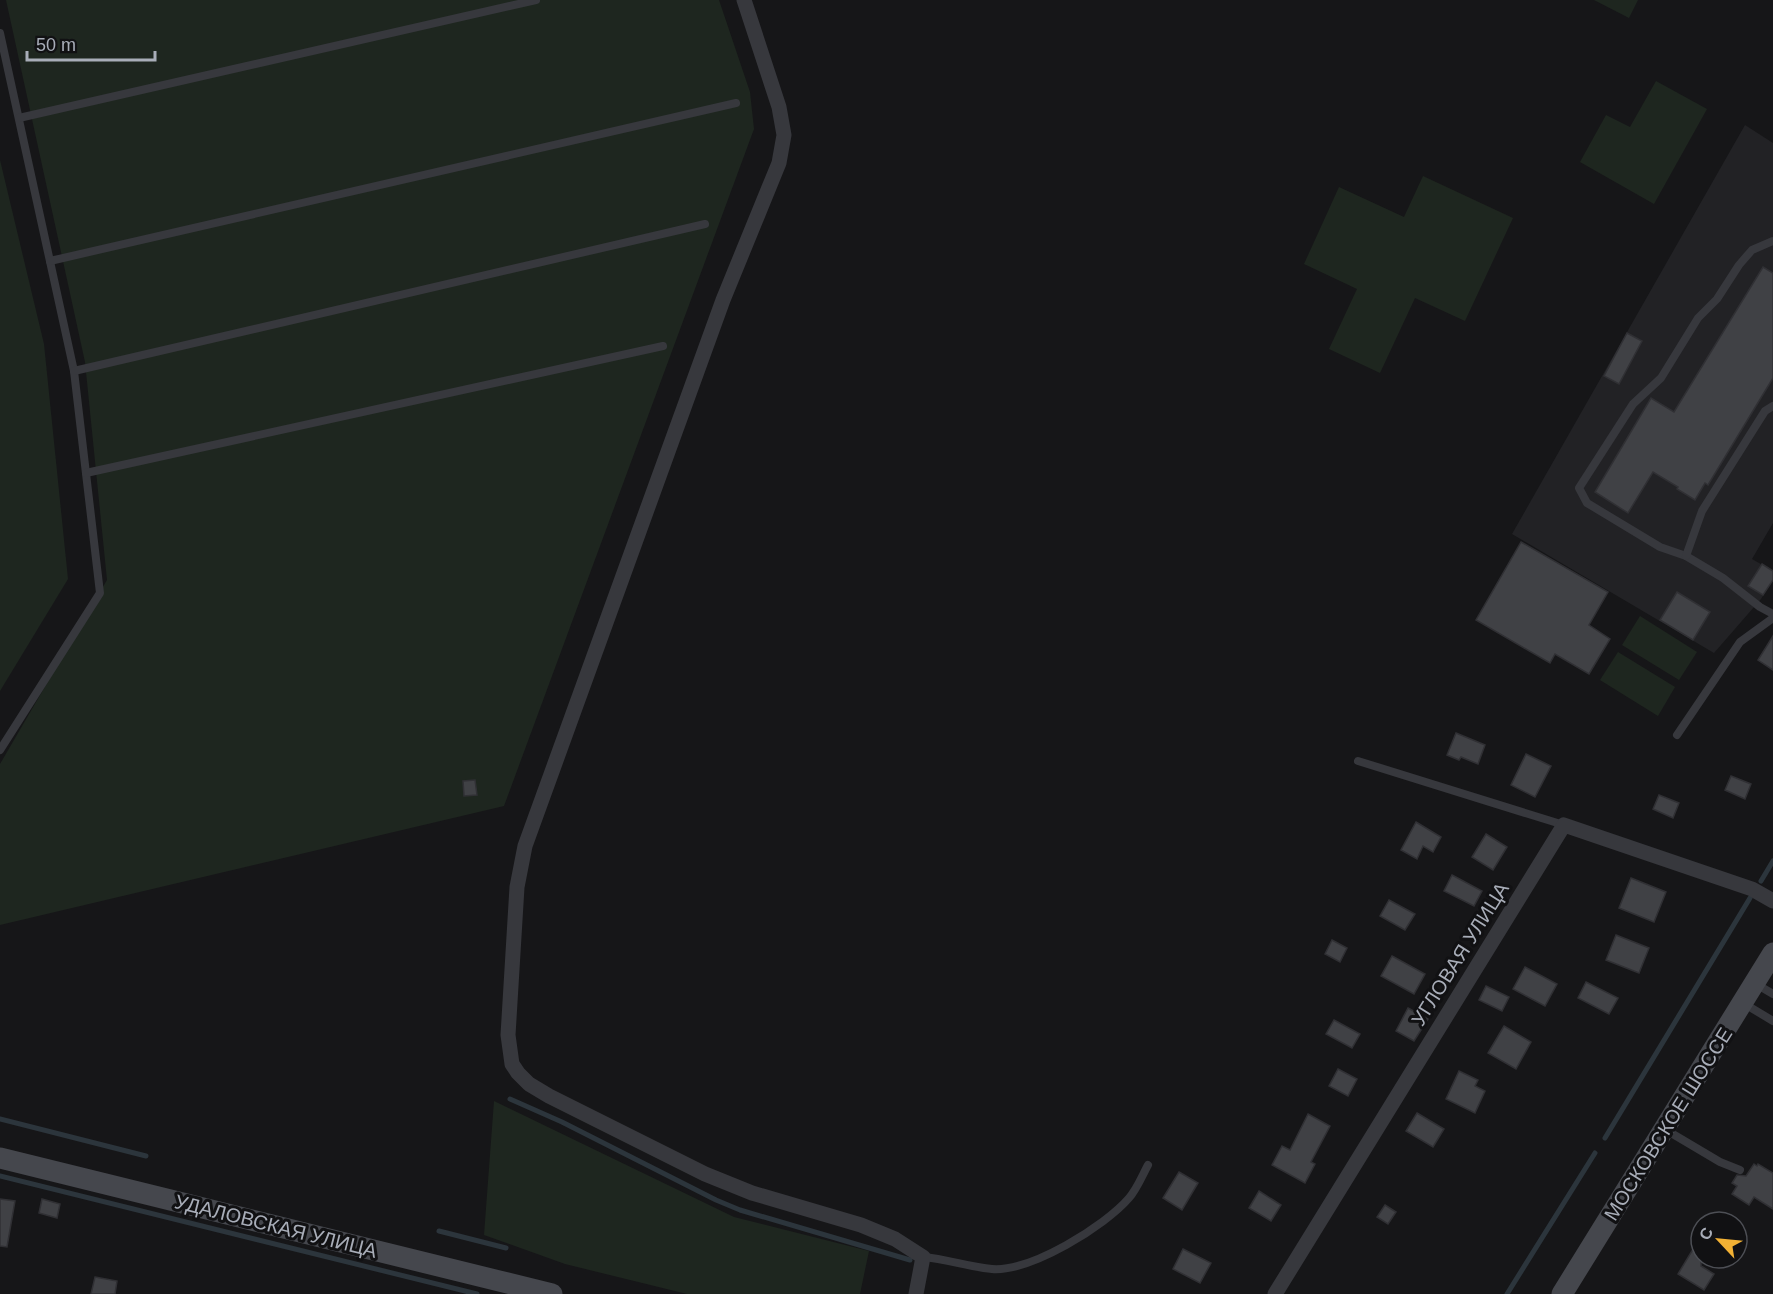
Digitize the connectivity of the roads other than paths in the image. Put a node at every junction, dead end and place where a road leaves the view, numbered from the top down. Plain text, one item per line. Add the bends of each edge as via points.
1 (536, 0) edge
2 (744, 0) edge
3 (0, 33) edge
4 (736, 104) dead end
5 (19, 118) junction
6 (705, 224) dead end
7 (1773, 241) edge
8 (50, 261) junction
9 (663, 346) dead end
10 (74, 371) junction
11 (1773, 406) edge
12 (86, 473) junction
13 (1686, 556) junction
14 (1773, 616) edge
15 (1677, 735) dead end
16 (0, 750) edge
17 (1358, 761) dead end
18 (1564, 825) junction
19 (1773, 901) edge
20 (1773, 953) edge
21 (1764, 988) edge
22 (1743, 1002) junction
23 (1773, 1021) edge
24 (1665, 1129) junction
25 (0, 1158) edge
26 (1148, 1165) dead end
27 (1740, 1170) dead end
28 (923, 1257) junction
29 (490, 1287) edge
30 (1564, 1293) edge
31 (552, 1294) edge
32 (916, 1294) edge
33 (1275, 1294) edge

1 - 5 lane
2 - 28 street via 779,107 784,135 779,163 723,300 525,846 517,887 508,1035 512,1064 539,1090 705,1174 752,1193 861,1225 895,1239
3 - 5 lane
4 - 8 lane
5 - 8 lane
6 - 10 lane
7 - 13 lane via 1752,250 1739,265 1717,299 1698,318 1661,378 1633,404 1579,488 1587,503 1660,547
8 - 10 lane
9 - 12 lane
10 - 12 lane
11 - 13 lane via 1765,411 1702,511
12 - 16 lane via 100,593
13 - 14 lane
14 - 15 lane via 1740,642
17 - 18 lane
18 - 19 street via 1752,889
18 - 33 street, УГЛОВАЯ УЛИЦА
20 - 21 main road, МОСКОВСКОЕ ШОССЕ
21 - 22 main road, МОСКОВСКОЕ ШОССЕ
22 - 23 lane
22 - 24 main road, МОСКОВСКОЕ ШОССЕ
24 - 27 lane
24 - 30 main road, МОСКОВСКОЕ ШОССЕ
25 - 29 main road, УДАЛОВСКАЯ УЛИЦА
26 - 28 lane via 1131,1196 1111,1217 1084,1236 1031,1261 993,1269
28 - 32 street
29 - 31 main road, УДАЛОВСКАЯ УЛИЦА

